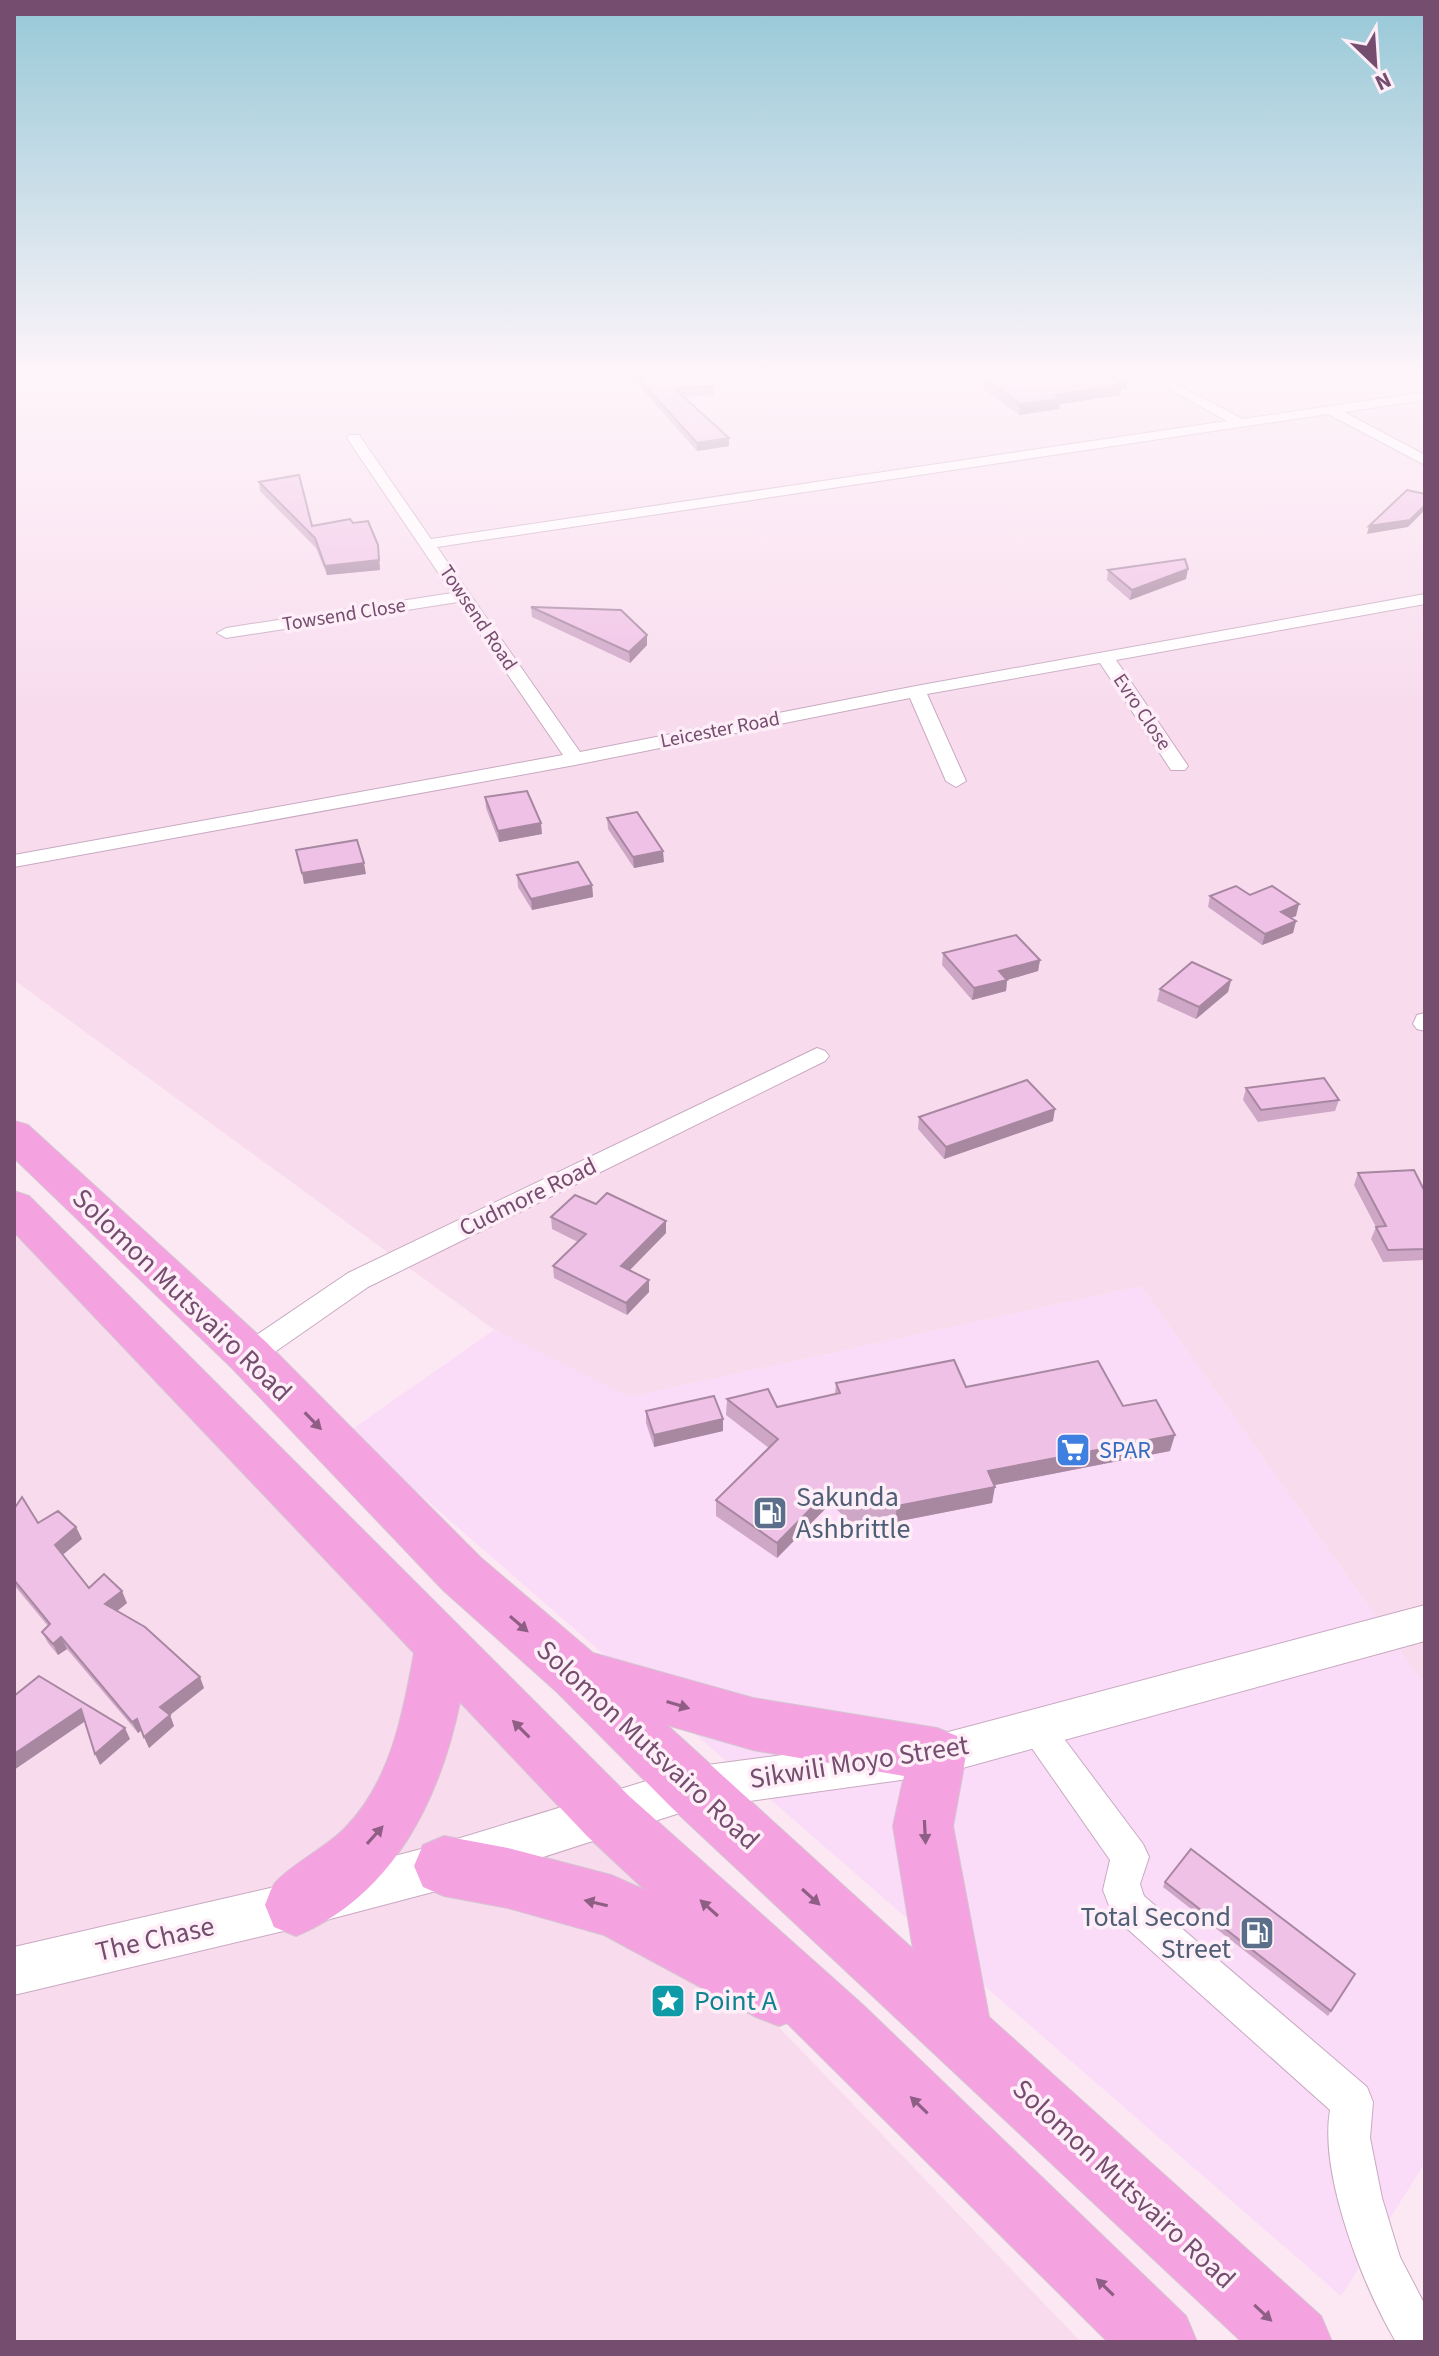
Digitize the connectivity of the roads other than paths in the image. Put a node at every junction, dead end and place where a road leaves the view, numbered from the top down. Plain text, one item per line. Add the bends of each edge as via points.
1 (388, 487) edge
2 (810, 487) edge
3 (427, 544) junction
4 (463, 596) junction
5 (1425, 599) edge
6 (226, 633) dead end
7 (1106, 659) junction
8 (916, 691) junction
9 (575, 759) junction
10 (1178, 766) dead end
11 (956, 781) dead end
12 (14, 861) edge
13 (817, 1056) dead end
14 (14, 1135) edge
15 (14, 1206) edge
16 (249, 1355) junction
17 (1425, 1623) edge
18 (442, 1648) junction
19 (577, 1674) junction
20 (1035, 1727) junction
21 (937, 1755) junction
22 (692, 1788) junction
23 (608, 1816) junction
24 (444, 1866) junction
25 (296, 1905) junction
26 (14, 1971) edge
27 (840, 2028) junction
28 (959, 2032) junction
29 (1160, 2342) edge
30 (1295, 2342) edge
31 (1422, 2342) edge

1 - 3 street, Towsend Road
2 - 3 street
3 - 4 street, Towsend Road
4 - 6 street, Towsend Close
4 - 9 street, Towsend Road
5 - 7 street, Leicester Road
7 - 8 street, Leicester Road
7 - 10 street, Evro Close
8 - 9 street, Leicester Road
8 - 11 street
9 - 12 street, Leicester Road
13 - 16 street, Cudmore Road via 358,1280
14 - 16 highway, Solomon Mutsvairo Road
15 - 18 highway
16 -> 19 highway, Solomon Mutsvairo Road via 462,1574
17 - 20 street, Sikwili Moyo Street
23 -> 18 highway
25 -> 18 highway via 382,1829 432,1712
19 -> 21 highway via 753,1724
19 - 22 highway, Solomon Mutsvairo Road
20 - 21 street, Sikwili Moyo Street
20 - 31 street via 1130,1857 1118,1888 1131,1909 1352,2102 1347,2127 1365,2227 1398,2304
21 - 22 street, Sikwili Moyo Street
21 -> 28 highway via 923,1826
22 - 23 street, Sikwili Moyo Street
22 -> 28 highway, Solomon Mutsvairo Road
23 - 24 street, Sikwili Moyo Street
27 -> 23 highway
24 - 25 street, Sikwili Moyo Street
27 -> 24 highway via 611,1906
25 - 26 street, The Chase
29 -> 27 highway
28 -> 30 highway, Solomon Mutsvairo Road

